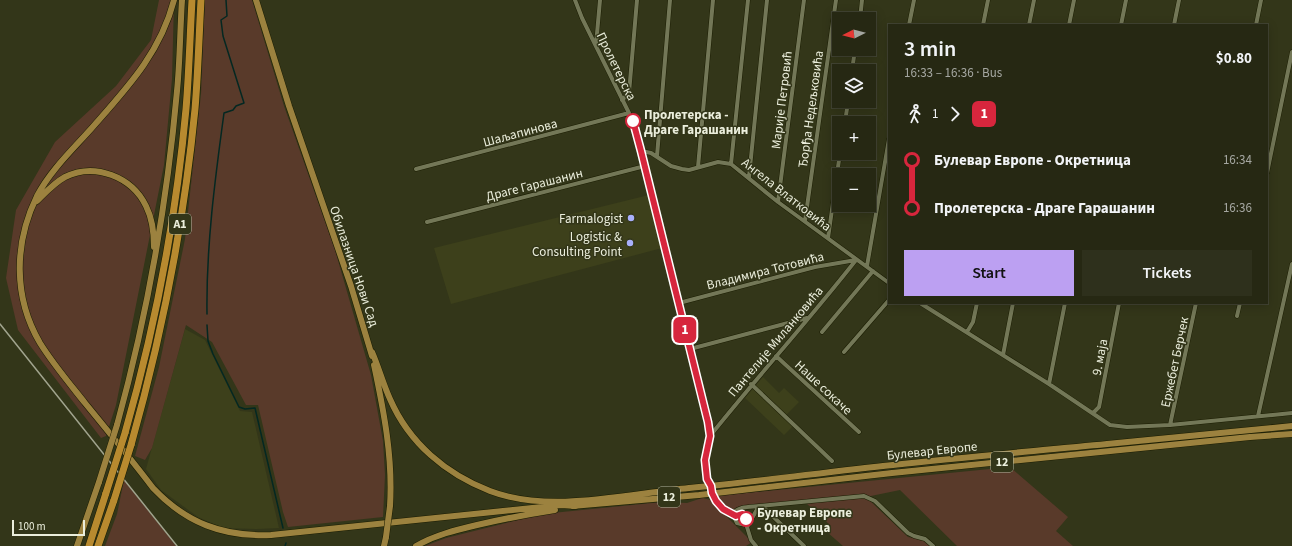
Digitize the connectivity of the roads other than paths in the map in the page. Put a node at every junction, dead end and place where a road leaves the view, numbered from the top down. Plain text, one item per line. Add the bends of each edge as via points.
1 (174, 0) edge
2 (182, 0) edge
3 (192, 0) edge
4 (201, 0) edge
5 (256, 0) edge
6 (575, 0) edge
7 (600, 0) edge
8 (636, 0) edge
9 (670, 0) edge
10 (713, 0) edge
11 (748, 0) edge
12 (767, 0) edge
13 (804, 0) edge
14 (836, 0) edge
15 (862, 0) edge
16 (914, 0) edge
17 (988, 0) edge
18 (1034, 0) edge
19 (1074, 0) edge
20 (1126, 0) edge
21 (1179, 0) edge
22 (1261, 0) edge
23 (861, 12) edge
24 (909, 24) edge
25 (983, 24) edge
26 (1029, 24) edge
27 (1069, 24) edge
28 (1121, 24) edge
29 (1174, 24) edge
30 (1256, 24) edge
31 (596, 46) junction
32 (1292, 52) edge
33 (622, 100) junction
34 (629, 113) junction
35 (888, 146) edge
36 (641, 151) junction
37 (656, 156) junction
38 (839, 160) edge
39 (732, 164) junction
40 (645, 166) junction
41 (698, 167) junction
42 (1268, 168) edge
43 (416, 169) dead end
44 (749, 177) junction
45 (778, 202) junction
46 (35, 203) junction
47 (805, 221) junction
48 (427, 222) dead end
49 (828, 238) junction
50 (155, 257) junction
51 (856, 260) junction
52 (1292, 264) edge
53 (867, 266) junction
54 (873, 271) junction
55 (888, 282) edge
56 (888, 301) edge
57 (679, 303) junction
58 (922, 304) edge
59 (930, 304) edge
60 (977, 304) edge
61 (1013, 304) edge
62 (1065, 304) edge
63 (1119, 304) edge
64 (1196, 304) edge
65 (1240, 304) edge
66 (928, 308) junction
67 (1237, 316) dead end
68 (808, 318) junction
69 (822, 332) dead end
70 (967, 332) junction
71 (690, 349) junction
72 (372, 352) junction
73 (844, 352) dead end
74 (1003, 355) junction
75 (776, 356) junction
76 (751, 384) junction
77 (1049, 384) junction
78 (1093, 413) junction
79 (1292, 413) edge
80 (1258, 416) junction
81 (1170, 425) junction
82 (1292, 426) edge
83 (859, 432) dead end
84 (1292, 434) edge
85 (710, 436) junction
86 (832, 461) dead end
87 (711, 486) junction
88 (712, 493) junction
89 (576, 503) junction
90 (761, 506) junction
91 (734, 515) junction
92 (744, 523) junction
93 (747, 527) junction
94 (77, 546) edge
95 (88, 546) edge
96 (98, 546) edge
97 (384, 546) edge
98 (416, 546) edge
99 (756, 546) edge
100 (804, 546) edge
101 (933, 546) edge

1 - 46 main road via 164,32 144,66 59,165 40,191
2 - 50 main road via 177,90
3 - 95 highway, A1, bridge via 186,110 168,245 137,392
4 - 96 highway, A1, bridge via 194,110 177,246 152,368 132,445
5 - 72 main road, Обилазница Нови Сад via 288,106
6 - 31 street, Пролетерска
7 - 31 street
8 - 33 street via 629,93
9 - 37 street
10 - 41 street
11 - 39 street
12 - 44 street
13 - 45 street, Марије Петровић
14 - 47 street, Ђорђа Недељковића
15 - 23 street
16 - 24 street
17 - 25 street
18 - 26 street
19 - 27 street
20 - 28 street
21 - 29 street
22 - 30 street
31 - 33 street, Пролетерска
32 - 42 street
33 - 34 street, Пролетерска
34 - 36 street, Пролетерска
34 - 43 street, Шаљапинова
35 - 53 street
36 - 37 street, Ангела Влатковића
36 - 40 street, Пролетерска
37 - 41 street, Ангела Влатковића via 671,166 682,169
38 - 49 street
39 - 41 street, Ангела Влатковића via 718,162
39 - 44 street, Ангела Влатковића
40 - 48 street, Драге Гарашанин
40 - 57 street, Пролетерска
44 - 45 street, Ангела Влатковића
45 - 47 street, Ангела Влатковића
46 - 50 main road via 55,184 72,174 92,171 117,177 135,190 145,204 151,222
46 - 89 main road via 24,230 19,272 25,308 36,335 59,370 153,488 187,517 228,532 261,535
47 - 49 street, Ангела Влатковића
49 - 51 street, Ангела Влатковића
50 - 94 main road, bridge via 134,359 117,424
51 - 53 street, Ангела Влатковића
51 - 57 street, Владимира Тотовића via 815,267
51 - 68 street, Пантелије Миланковића
52 - 80 street
53 - 54 street, Ангела Влатковића
54 - 55 street, Ангела Влатковића
54 - 69 street
56 - 73 street
57 - 71 street, Пролетерска
58 - 66 street
59 - 66 street
60 - 70 street via 973,322
61 - 74 street
62 - 77 street
63 - 78 street, 9. маја via 1099,406
64 - 81 street, Ержебет Берчек
65 - 67 street
66 - 70 street
68 - 71 street
68 - 75 street, Пантелије Миланковића
70 - 74 street
71 - 85 street, Пролетерска
72 - 89 main road via 399,416 413,437 440,464 462,478 501,495 535,501
72 - 97 main road, Обилазница Нови Сад, bridge via 390,450 390,506
74 - 77 street
75 - 76 street, Пантелије Миланковића
75 - 83 street, Наше сокаче
76 - 85 street, Пантелије Миланковића
76 - 86 street
77 - 78 street
78 - 81 street via 1110,424 1126,427
79 - 80 street
80 - 81 street
82 - 87 main road, Булевар Европе / 12 via 895,464
84 - 88 main road, Булевар Европе / 12
85 - 87 street, Пролетерска via 705,471
87 - 88 street, Пролетерска
87 - 89 main road, Булевар Европе / 12
88 - 89 main road, Булевар Европе / 12
88 - 91 street via 723,509
89 - 98 main road via 442,534
90 - 91 street via 736,510
90 - 93 street
90 - 100 street
90 - 101 street via 864,496 875,501 908,533 925,539
91 - 92 street via 737,523
91 - 92 street via 745,516
92 - 93 street
93 - 99 street

